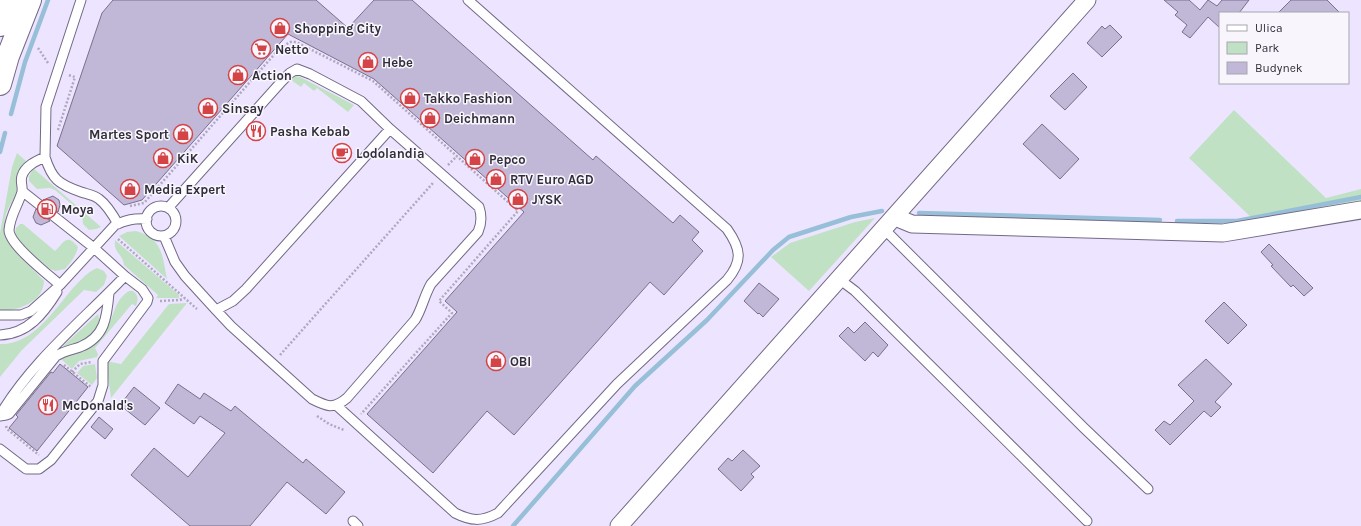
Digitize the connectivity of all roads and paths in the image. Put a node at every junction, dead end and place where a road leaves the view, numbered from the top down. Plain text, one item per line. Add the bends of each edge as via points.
1 (11, 0) edge
2 (30, 0) edge
3 (81, 0) edge
4 (468, 0) edge
5 (1087, 0) edge
6 (0, 25) edge
7 (75, 77) dead end
8 (0, 84) edge
9 (390, 129) junction
10 (57, 134) dead end
11 (457, 156) dead end
12 (45, 157) junction
13 (441, 173) junction
14 (22, 191) junction
15 (168, 208) junction
16 (1361, 210) edge
17 (146, 219) junction
18 (889, 223) junction
19 (118, 224) junction
20 (164, 236) junction
21 (94, 248) junction
22 (125, 276) junction
23 (839, 279) junction
24 (60, 285) junction
25 (109, 293) junction
26 (148, 298) junction
27 (185, 298) dead end
28 (216, 310) junction
29 (0, 315) edge
30 (0, 335) edge
31 (103, 361) junction
32 (63, 364) dead end
33 (273, 364) junction
34 (72, 372) junction
35 (91, 391) dead end
36 (336, 406) junction
37 (2, 418) edge
38 (0, 449) edge
39 (42, 454) dead end
40 (1148, 489) dead end
41 (1087, 521) dead end
42 (619, 526) edge

1 - 6 main road
2 - 8 main road
3 - 12 lane via 46,107
4 - 36 lane via 727,229 737,246 739,261 727,280 617,384 498,513 489,518 476,520 455,513
5 - 18 street
7 - 10 path
9 - 13 lane
9 - 15 lane via 361,101 310,74 297,70 282,81
9 - 28 lane via 246,289
11 - 13 path
12 - 14 lane via 27,168 22,177
12 - 19 lane via 54,178 62,184 99,199
13 - 33 path
13 - 36 lane via 479,207 482,214 478,232 431,284 415,320 347,398
14 - 21 lane
14 - 24 lane via 13,212 9,231 17,247
15 - 17 lane via 157,207 149,212
15 - 20 lane via 174,213 176,222 172,231
16 - 18 street via 1223,233
17 - 19 lane via 136,218
17 - 20 lane via 150,231
18 - 23 street
18 - 40 lane via 1084,428
19 - 21 lane
20 - 28 lane via 178,267
21 - 22 lane
21 - 24 lane
22 - 25 lane
22 - 26 lane via 142,288
23 - 41 lane via 855,291
23 - 42 street
24 - 29 lane via 22,315
24 - 30 lane via 46,308 32,323 15,332
25 - 37 lane via 40,360 25,379
25 - 37 lane via 108,313 95,338 87,344 63,351 56,356 9,414
26 - 27 path via 156,301
26 - 31 lane
28 - 33 lane
31 - 34 path via 80,364
31 - 38 lane via 103,385 98,401 44,466 39,469 26,469
32 - 34 path
33 - 36 lane via 312,399 326,406
34 - 35 path via 92,388
37 - 39 path via 7,429 39,455

